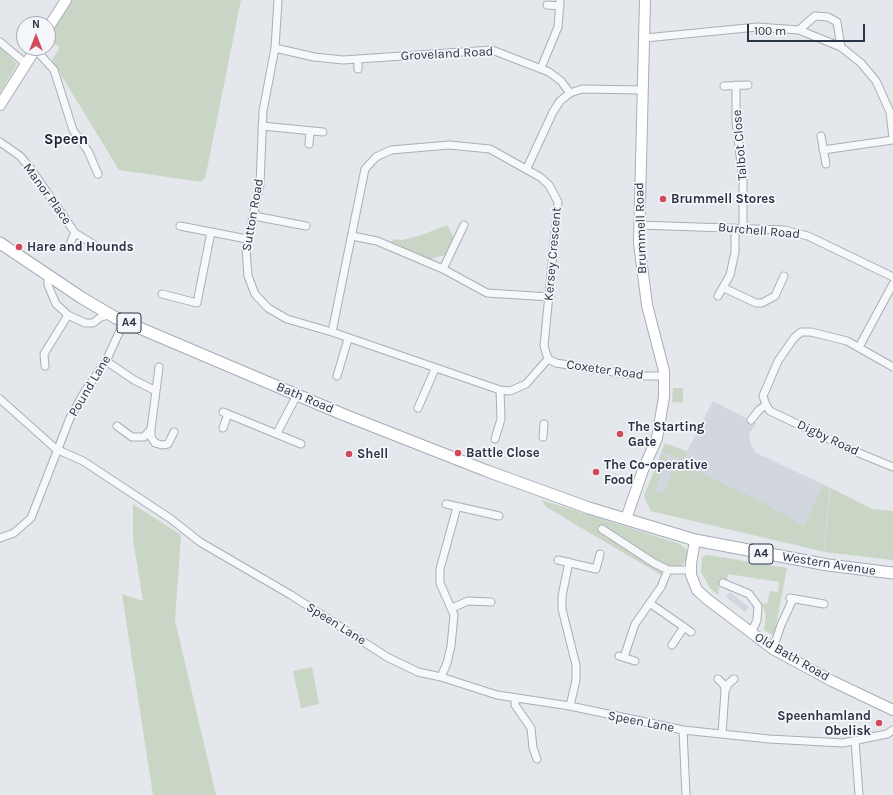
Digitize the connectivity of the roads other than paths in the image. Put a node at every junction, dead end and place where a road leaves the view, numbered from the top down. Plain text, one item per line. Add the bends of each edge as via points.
1 (66, 0) edge
2 (278, 0) edge
3 (645, 0) edge
4 (560, 3) edge
5 (547, 5) dead end
6 (56, 16) edge
7 (799, 30) junction
8 (645, 38) junction
9 (0, 42) edge
10 (841, 47) junction
11 (275, 48) junction
12 (29, 56) edge
13 (42, 56) edge
14 (358, 60) junction
15 (25, 62) junction
16 (541, 68) junction
17 (358, 69) dead end
18 (748, 85) dead end
19 (724, 86) dead end
20 (736, 86) junction
21 (642, 90) junction
22 (570, 93) junction
23 (0, 105) edge
24 (262, 126) junction
25 (310, 131) junction
26 (323, 132) dead end
27 (821, 136) dead end
28 (893, 139) edge
29 (0, 142) edge
30 (309, 144) dead end
31 (823, 150) junction
32 (826, 164) dead end
33 (527, 168) junction
34 (98, 174) dead end
35 (254, 216) junction
36 (639, 224) junction
37 (464, 225) dead end
38 (180, 226) dead end
39 (306, 226) dead end
40 (735, 228) junction
41 (743, 228) junction
42 (211, 232) junction
43 (75, 233) junction
44 (352, 236) junction
45 (247, 240) junction
46 (71, 241) dead end
47 (0, 243) edge
48 (93, 244) dead end
49 (443, 269) junction
50 (48, 275) junction
51 (784, 276) dead end
52 (893, 277) edge
53 (893, 284) edge
54 (724, 288) junction
55 (162, 294) dead end
56 (718, 296) dead end
57 (550, 297) junction
58 (68, 315) junction
59 (109, 315) junction
60 (124, 322) junction
61 (332, 332) junction
62 (348, 339) junction
63 (859, 347) junction
64 (548, 360) junction
65 (106, 361) junction
66 (46, 366) dead end
67 (159, 367) dead end
68 (893, 367) edge
69 (435, 368) junction
70 (337, 376) dead end
71 (664, 376) junction
72 (500, 390) junction
73 (156, 391) junction
74 (297, 395) junction
75 (0, 399) edge
76 (766, 405) junction
77 (418, 408) dead end
78 (751, 420) dead end
79 (544, 424) dead end
80 (118, 426) dead end
81 (223, 428) dead end
82 (151, 429) junction
83 (174, 432) dead end
84 (277, 433) junction
85 (543, 437) dead end
86 (495, 439) dead end
87 (301, 444) dead end
88 (56, 449) junction
89 (893, 467) edge
90 (446, 504) dead end
91 (458, 506) junction
92 (499, 516) dead end
93 (626, 519) junction
94 (602, 529) dead end
95 (0, 538) edge
96 (695, 540) junction
97 (600, 554) dead end
98 (558, 560) dead end
99 (569, 562) junction
100 (668, 570) junction
101 (691, 570) junction
102 (893, 574) edge
103 (723, 584) dead end
104 (491, 602) dead end
105 (651, 604) junction
106 (824, 604) dead end
107 (452, 608) junction
108 (684, 627) junction
109 (749, 631) junction
110 (691, 632) dead end
111 (672, 645) dead end
112 (773, 649) junction
113 (635, 661) dead end
114 (441, 677) junction
115 (718, 679) dead end
116 (734, 679) dead end
117 (725, 691) junction
118 (515, 698) junction
119 (570, 706) junction
120 (893, 710) edge
121 (683, 730) junction
122 (893, 730) edge
123 (722, 734) junction
124 (855, 740) junction
125 (537, 759) dead end
126 (686, 795) edge
127 (859, 795) edge

1 - 6 street
2 - 11 street, Sutton Road
3 - 8 street, Brummell Road
4 - 5 street
4 - 16 street via 558,27
7 - 8 street via 757,27
7 - 10 street
7 - 10 street via 815,16 828,17 836,22
8 - 21 street, Brummell Road
9 - 15 street
10 - 28 street via 861,62 876,81 890,112
11 - 14 street, Groveland Road via 320,58
11 - 24 street, Sutton Road
12 - 15 street
13 - 34 street via 54,70 73,130 88,151
14 - 16 street, Groveland Road via 484,49 500,51
14 - 17 street
15 - 23 street
16 - 22 street, Groveland Road via 561,81
18 - 20 street
19 - 20 street
20 - 41 street, Talbot Close via 736,122 743,180
21 - 22 street via 582,89
21 - 36 street, Brummell Road
22 - 33 street via 560,101 553,112
24 - 25 street
24 - 35 street, Sutton Road via 260,184
25 - 26 street
25 - 30 street
27 - 31 street
28 - 31 street
29 - 43 street, Manor Place via 20,156 31,169
31 - 32 street
33 - 44 street, Kersey Crescent via 490,148 449,145 391,150 376,157 365,169
33 - 57 street, Kersey Crescent via 549,185 558,202
35 - 39 street
35 - 45 street, Sutton Road
36 - 40 street, Burchell Road
36 - 71 street, Brummell Road via 644,289
37 - 49 street
38 - 42 street
40 - 41 street, Burchell Road
40 - 54 street via 735,252 730,276
41 - 52 street, Burchell Road via 784,230 808,236
42 - 45 street
42 - 55 street via 197,303
43 - 46 street, Manor Place
43 - 48 street, Manor Place
44 - 49 street via 377,241
44 - 61 street, Kersey Crescent
45 - 61 street, Sutton Road via 248,276 261,302 278,316
47 - 50 main road, Bath Road / A4
49 - 57 street via 487,293
50 - 58 street via 48,285 56,304
50 - 59 main road, Bath Road / A4
51 - 54 street via 775,296 762,303 756,303
53 - 63 street
54 - 56 street
57 - 64 street, Kersey Crescent via 544,346
58 - 59 street via 85,323 93,323
58 - 66 street via 44,354
59 - 60 main road, Bath Road / A4
60 - 65 street, Pound Lane
60 - 74 main road, Bath Road / A4
61 - 62 street
62 - 69 street
62 - 70 street
63 - 68 street
63 - 76 street via 847,341 812,332 801,332 778,360 763,396
64 - 71 street, Coxeter Road via 626,374
64 - 72 street via 526,384 510,391
65 - 73 street
65 - 88 street, Pound Lane via 85,391
67 - 73 street
69 - 72 street
69 - 77 street
71 - 93 street, Brummell Road via 664,405 657,438
72 - 86 street via 500,419
73 - 82 street
74 - 84 street
74 - 93 main road, Bath Road / A4 via 481,469
75 - 88 street, Speen Lane
76 - 78 street
76 - 89 street, Digby Road via 770,411 807,430
79 - 85 street
80 - 82 street via 132,437 144,437
81 - 84 street via 225,413
82 - 83 street via 151,437 155,443 162,446 168,444
84 - 87 street
88 - 95 street, Pound Lane via 52,466 31,518 14,533
88 - 114 street, Speen Lane via 90,465 171,519 200,542 291,595 387,657 418,672
90 - 91 street
91 - 92 street via 488,517
91 - 107 street via 440,569 440,583
93 - 96 main road, Western Avenue / A4
94 - 100 street
96 - 101 street, Old Bath Road
96 - 102 main road, Western Avenue / A4 via 828,565
97 - 99 street via 596,569
98 - 99 street
99 - 119 street via 562,609 576,665 576,680
100 - 101 street
100 - 105 street
101 - 109 street, Old Bath Road via 694,585 701,594
103 - 109 street via 749,594 758,606 757,620
104 - 107 street via 483,598
105 - 108 street
105 - 113 street via 635,624 622,656
106 - 112 street via 791,598
107 - 114 street via 454,631
108 - 110 street
108 - 111 street
109 - 112 street, Old Bath Road
112 - 120 street, Old Bath Road
114 - 118 street, Speen Lane
115 - 117 street via 724,685
116 - 117 street
117 - 123 street
118 - 119 street, Speen Lane
118 - 125 street via 515,705 531,728
119 - 121 street, Speen Lane
121 - 123 street, Speen Lane
121 - 126 street
122 - 124 street, Speen Lane via 887,734
123 - 124 street, Speen Lane via 834,743
124 - 127 street

